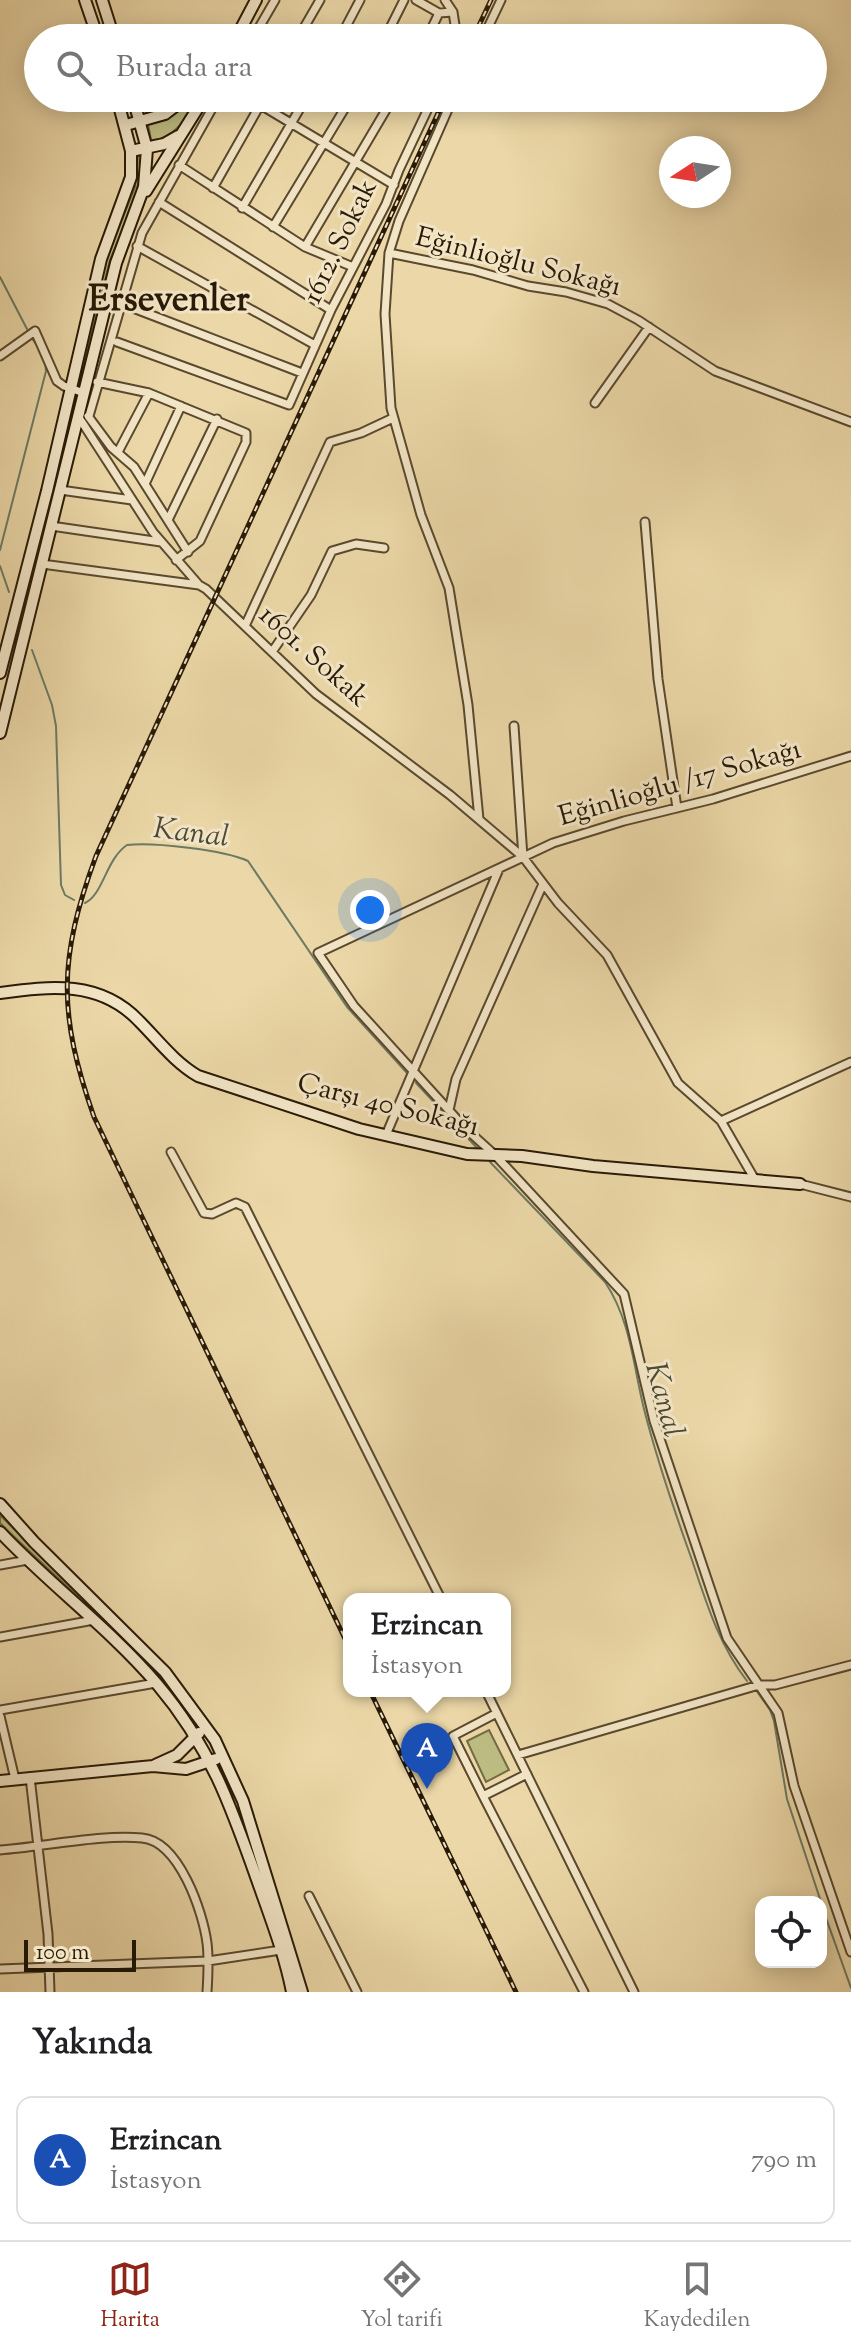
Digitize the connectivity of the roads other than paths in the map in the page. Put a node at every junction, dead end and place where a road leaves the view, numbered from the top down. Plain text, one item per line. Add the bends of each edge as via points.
1 (85, 0) edge
2 (102, 0) edge
3 (256, 0) edge
4 (275, 0) edge
5 (320, 0) edge
6 (360, 0) edge
7 (404, 0) edge
8 (416, 0) edge
9 (445, 0) edge
10 (501, 0) edge
11 (453, 12) junction
12 (439, 13) junction
13 (93, 24) edge
14 (110, 24) edge
15 (243, 24) edge
16 (261, 24) edge
17 (306, 24) edge
18 (347, 24) edge
19 (392, 24) edge
20 (434, 24) edge
21 (455, 24) edge
22 (490, 24) edge
23 (122, 112) edge
24 (138, 112) edge
25 (168, 112) edge
26 (195, 112) edge
27 (210, 112) edge
28 (256, 112) edge
29 (277, 112) edge
30 (298, 112) edge
31 (343, 112) edge
32 (385, 112) edge
33 (427, 112) edge
34 (447, 112) edge
35 (141, 121) junction
36 (292, 123) junction
37 (126, 125) junction
38 (183, 132) junction
39 (325, 142) junction
40 (147, 149) junction
41 (131, 151) junction
42 (356, 160) junction
43 (179, 165) junction
44 (394, 185) junction
45 (213, 188) junction
46 (142, 196) junction
47 (159, 202) junction
48 (242, 208) junction
49 (273, 227) junction
50 (137, 246) junction
51 (305, 247) junction
52 (389, 253) junction
53 (353, 267) junction
54 (120, 303) junction
55 (331, 310) junction
56 (649, 327) junction
57 (117, 342) dead end
58 (315, 345) junction
59 (0, 356) edge
60 (302, 373) junction
61 (93, 381) junction
62 (71, 389) junction
63 (84, 393) junction
64 (149, 393) junction
65 (595, 403) dead end
66 (181, 406) junction
67 (83, 416) junction
68 (393, 418) junction
69 (217, 419) junction
70 (851, 422) edge
71 (118, 452) junction
72 (145, 484) junction
73 (60, 490) junction
74 (132, 500) junction
75 (168, 520) junction
76 (645, 522) dead end
77 (51, 526) junction
78 (161, 542) junction
79 (384, 548) dead end
80 (188, 552) junction
81 (176, 560) junction
82 (42, 564) junction
83 (199, 585) junction
84 (245, 626) junction
85 (272, 652) junction
86 (0, 673) edge
87 (514, 726) dead end
88 (0, 733) edge
89 (851, 756) edge
90 (677, 808) junction
91 (479, 819) junction
92 (523, 857) junction
93 (499, 869) junction
94 (543, 884) junction
95 (0, 993) edge
96 (851, 1062) edge
97 (414, 1072) junction
98 (449, 1110) junction
99 (721, 1121) junction
100 (386, 1135) junction
101 (171, 1152) dead end
102 (496, 1156) junction
103 (754, 1178) junction
104 (800, 1184) joint
105 (851, 1197) edge
106 (0, 1504) edge
107 (0, 1532) edge
108 (28, 1560) junction
109 (0, 1565) edge
110 (438, 1593) edge
111 (94, 1620) junction
112 (0, 1637) edge
113 (851, 1665) edge
114 (156, 1683) junction
115 (759, 1685) junction
116 (489, 1697) edge
117 (0, 1710) edge
118 (497, 1713) junction
119 (0, 1716) edge
120 (207, 1728) junction
121 (195, 1735) junction
122 (223, 1755) junction
123 (518, 1755) junction
124 (211, 1762) junction
125 (153, 1766) junction
126 (527, 1774) junction
127 (30, 1777) junction
128 (15, 1779) junction
129 (0, 1781) edge
130 (483, 1796) junction
131 (38, 1848) junction
132 (0, 1850) edge
133 (309, 1896) dead end
134 (281, 1950) junction
135 (851, 1952) edge
136 (208, 1961) junction
137 (49, 1967) junction
138 (0, 1969) edge
139 (50, 1992) edge
140 (207, 1992) edge
141 (292, 1992) edge
142 (302, 1992) edge
143 (357, 1992) edge
144 (584, 1992) edge
145 (634, 1992) edge

1 - 13 main road
2 - 14 main road
3 - 15 main road
4 - 16 street
5 - 17 street
6 - 18 street
7 - 19 street
8 - 12 street
9 - 11 street
10 - 22 street
11 - 12 street
11 - 21 street
12 - 20 street
23 - 37 main road
24 - 35 main road
25 - 35 main road
26 - 38 main road
27 - 43 street
28 - 45 street
29 - 36 street
30 - 36 street
31 - 39 street
32 - 42 street
33 - 44 street, 1612. Sokak
34 - 52 street
35 - 37 main road
35 - 40 main road
36 - 39 street
36 - 48 street
37 - 41 main road
38 - 40 main road
38 - 46 main road
39 - 42 street
39 - 49 street
40 - 41 main road
40 - 46 main road
41 - 62 main road via 128,188 101,259
42 - 44 street
42 - 51 street
43 - 45 street
43 - 47 street
44 - 53 street, 1612. Sokak
45 - 48 street
46 - 61 main road via 116,263
47 - 50 street
47 - 55 street
48 - 49 street
49 - 51 street
50 - 54 street
50 - 58 street
51 - 53 street
52 - 56 street, Eğinlioğlu Sokağı via 566,292 608,304
52 - 68 street, Eğinlioğlu Sokağı via 385,314
53 - 55 street, 1612. Sokak
54 - 60 street
54 - 61 street
55 - 58 street, 1612. Sokak
56 - 65 street
56 - 70 street, Eğinlioğlu Sokağı via 715,371
57 - 60 street, 1612. Sokak via 289,405
58 - 60 street, 1612. Sokak
59 - 62 street via 35,331 55,377
61 - 63 main road
61 - 64 street
61 - 67 street
62 - 63 street
62 - 86 main road
63 - 67 main road
64 - 66 street
64 - 71 street
66 - 69 street
66 - 72 street
67 - 71 street
67 - 73 main road
67 - 74 street, 1601. Sokak
68 - 84 street via 330,442
68 - 91 street, Eğinlioğlu Sokağı via 449,588
69 - 75 street
69 - 80 street via 245,430 246,442 200,541
71 - 72 street
72 - 75 street
73 - 74 street
73 - 77 main road
74 - 78 street, 1601. Sokak
75 - 80 street
76 - 90 street via 658,679
77 - 78 street
77 - 82 main road
78 - 81 street, 1601. Sokak
79 - 85 street via 356,544 332,551 311,595
80 - 81 street
81 - 83 street, 1601. Sokak
82 - 83 street
82 - 88 main road
83 - 84 street, 1601. Sokak
84 - 85 street, 1601. Sokak
85 - 91 street, 1601. Sokak via 336,711
87 - 92 street
89 - 90 street, Eğinlioğlu /17 Sokağı
90 - 92 street, Eğinlioğlu /17 Sokağı via 580,834
91 - 92 street, 1601. Sokak
92 - 93 street, Eğinlioğlu /17 Sokağı
92 - 94 street, 1601. Sokak
93 - 97 street
93 - 97 street, Eğinlioğlu /17 Sokağı via 318,953 345,995
94 - 98 street via 456,1079
94 - 99 street, 1601. Sokak via 611,961 678,1083
95 - 100 main road, Çarşı 40 Sokağı via 59,986 95,991 125,1008 198,1076
96 - 99 street
97 - 98 street
97 - 100 street
98 - 102 street
99 - 103 street, 1601. Sokak
100 - 102 main road, Çarşı 40 Sokağı
101 - 110 street via 204,1213 236,1203 245,1207
102 - 103 main road, Çarşı 40 Sokağı
102 - 115 street via 624,1294 654,1421 727,1638
103 - 104 main road, Çarşı 40 Sokağı
104 - 105 street
106 - 120 main road via 159,1665
107 - 108 main road
108 - 109 street
108 - 111 main road
111 - 112 street
111 - 114 main road
113 - 115 street
114 - 117 street
114 - 121 main road
115 - 123 street
115 - 135 street via 778,1713 794,1786
116 - 118 street
118 - 123 street
118 - 130 street via 453,1736
119 - 128 street
120 - 121 main road
120 - 122 main road
121 - 124 main road
121 - 125 main road via 177,1755
122 - 124 main road
122 - 142 main road via 243,1801
123 - 126 street
124 - 125 main road via 186,1769
124 - 134 main road
125 - 127 main road
126 - 130 street
126 - 145 street
127 - 128 main road
127 - 131 street
128 - 129 main road
130 - 144 street
131 - 132 street
131 - 136 street via 145,1838 169,1853 202,1918
131 - 137 street
133 - 143 street
134 - 136 street
134 - 141 main road
136 - 137 street
136 - 140 street
137 - 138 street
137 - 139 street

